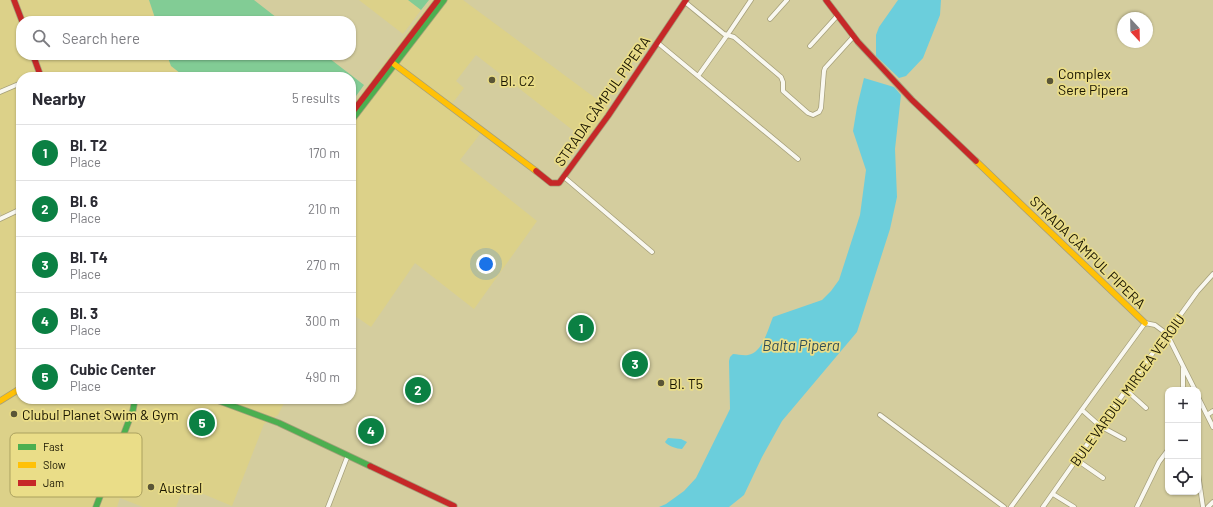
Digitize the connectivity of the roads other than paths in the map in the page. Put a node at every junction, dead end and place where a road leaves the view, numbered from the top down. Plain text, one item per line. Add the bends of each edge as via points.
1 (14, 0) edge
2 (438, 0) edge
3 (444, 0) edge
4 (751, 0) edge
5 (787, 0) edge
6 (826, 0) edge
7 (686, 1) edge
8 (838, 15) junction
9 (20, 16) edge
10 (770, 19) dead end
11 (728, 34) junction
12 (854, 36) junction
13 (658, 43) junction
14 (810, 46) dead end
15 (35, 60) edge
16 (394, 64) junction
17 (39, 72) edge
18 (698, 76) junction
19 (16, 85) edge
20 (0, 92) edge
21 (356, 107) edge
22 (356, 114) edge
23 (798, 159) dead end
24 (564, 177) junction
25 (16, 211) edge
26 (0, 219) edge
27 (652, 252) dead end
28 (1213, 275) edge
29 (1145, 324) junction
30 (1167, 334) junction
31 (1183, 366) junction
32 (1183, 387) edge
33 (1194, 387) edge
34 (1126, 390) junction
35 (16, 391) edge
36 (0, 401) edge
37 (1201, 403) edge
38 (134, 404) edge
39 (137, 404) edge
40 (228, 404) edge
41 (1146, 408) dead end
42 (133, 410) junction
43 (1082, 410) junction
44 (1213, 411) edge
45 (880, 415) dead end
46 (1207, 415) junction
47 (1100, 426) junction
48 (1213, 427) edge
49 (124, 433) edge
50 (1124, 440) dead end
51 (1165, 454) edge
52 (348, 455) junction
53 (1077, 460) junction
54 (1103, 478) dead end
55 (1053, 494) junction
56 (1201, 494) edge
57 (100, 497) edge
58 (1213, 502) edge
59 (454, 506) dead end
60 (96, 507) edge
61 (328, 507) edge
62 (1004, 507) edge
63 (1011, 507) edge
64 (1044, 507) edge
65 (1074, 507) edge
66 (1137, 507) edge
67 (1203, 507) edge
68 (1208, 507) edge

1 - 9 street
2 - 21 street
3 - 16 street
4 - 11 street
5 - 10 street
6 - 8 street, STRADA CÂMPUL PIPERA
7 - 11 street, STRADA CÂMPUL PIPERA via 724,34
7 - 13 street, STRADA CÂMPUL PIPERA
8 - 12 street, STRADA CÂMPUL PIPERA
8 - 14 street
11 - 12 street, STRADA CÂMPUL PIPERA via 781,77 783,91 813,115 821,108 825,68
11 - 18 street
12 - 29 street, STRADA CÂMPUL PIPERA via 912,100
13 - 18 street
13 - 24 street, STRADA CÂMPUL PIPERA
15 - 17 street
16 - 22 street
16 - 24 street, STRADA CÂMPUL PIPERA via 552,183 559,183
18 - 23 street
19 - 20 street
24 - 27 street
25 - 26 street
28 - 30 street, BULEVARDUL MIRCEA VEROIU via 1197,292
29 - 30 street via 1155,325
29 - 43 street, STRADA CÂMPUL PIPERA
30 - 31 street
30 - 34 street, BULEVARDUL MIRCEA VEROIU
31 - 32 street
31 - 33 street
34 - 41 street
34 - 47 street, BULEVARDUL MIRCEA VEROIU
35 - 36 street
37 - 46 street
38 - 42 street
39 - 42 street
40 - 52 street via 279,423
42 - 49 street
43 - 47 street
43 - 63 street, STRADA CÂMPUL PIPERA
44 - 46 street
45 - 62 street
46 - 48 street
47 - 50 street
47 - 53 street, BULEVARDUL MIRCEA VEROIU
51 - 66 street
52 - 59 street
52 - 61 street
53 - 54 street
53 - 55 street, BULEVARDUL MIRCEA VEROIU
55 - 64 street, BULEVARDUL MIRCEA VEROIU
55 - 65 street
56 - 67 street
57 - 60 street
58 - 68 street

